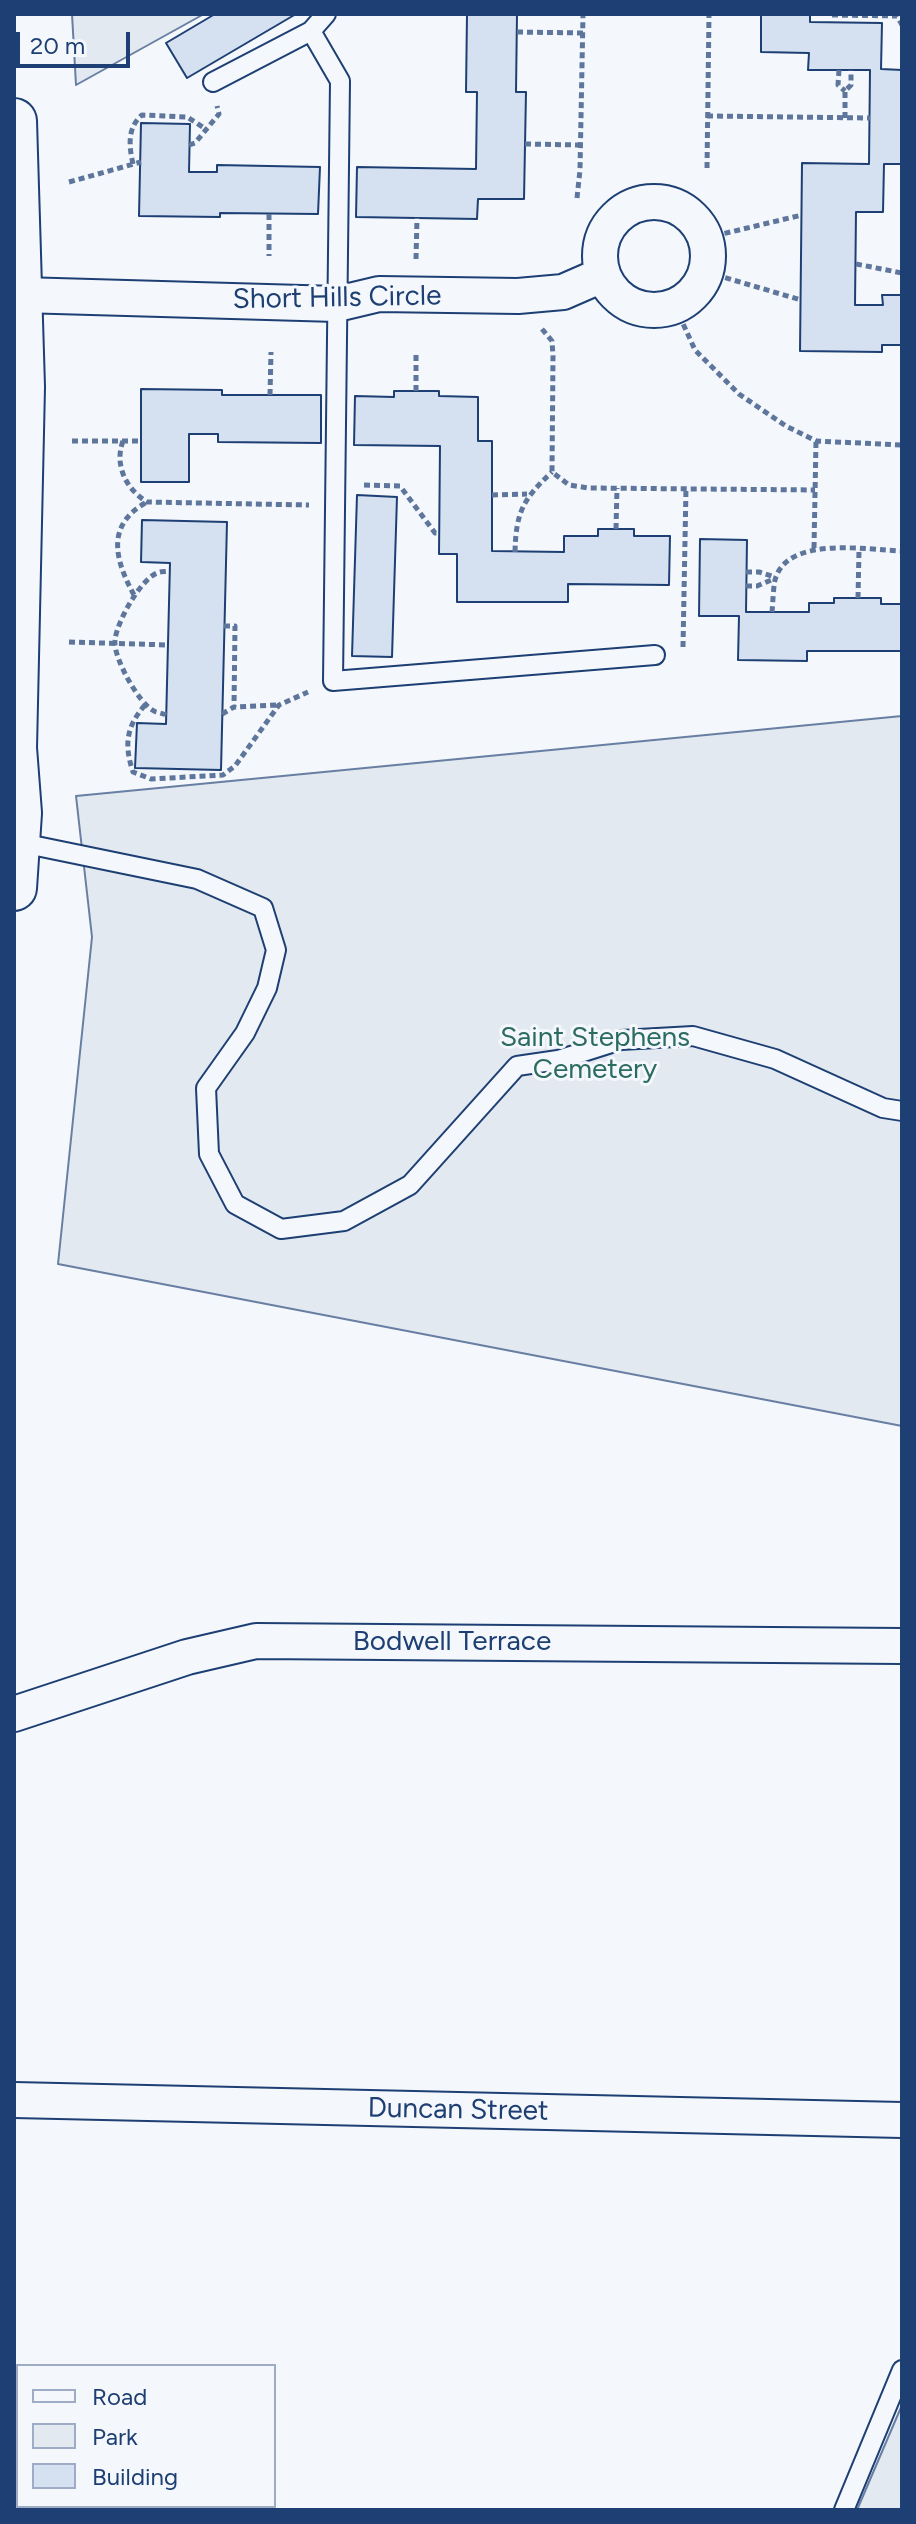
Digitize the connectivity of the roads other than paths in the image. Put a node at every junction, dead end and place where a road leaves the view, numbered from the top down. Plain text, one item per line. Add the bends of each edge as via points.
1 (326, 14) edge
2 (311, 31) junction
3 (213, 82) road end
4 (14, 121) edge
5 (602, 275) junction
6 (21, 295) junction
7 (337, 304) junction
8 (655, 655) road end
9 (14, 748) edge
10 (17, 842) junction
11 (14, 888) edge
12 (902, 1111) edge
13 (902, 1646) edge
14 (14, 1714) edge
15 (14, 2100) edge
16 (902, 2120) edge
17 (902, 2370) edge
18 (844, 2510) edge

1 - 2 lane
2 - 3 lane
2 - 7 lane via 340,81
4 - 6 main road
5 - 5 street via 602,239 624,210 658,201 692,216 703,230 701,284 675,306 658,311 624,303
5 - 7 street, Short Hills Circle via 563,292 379,294
6 - 7 street, Short Hills Circle
6 - 9 main road
7 - 8 lane via 333,681
9 - 10 main road
10 - 11 main road
10 - 12 lane via 197,879 263,908 276,950 267,988 245,1033 206,1088 209,1154 235,1204 281,1229 344,1221 410,1185 517,1066 558,1060 621,1040 693,1036 775,1059 883,1108
13 - 14 street, Bodwell Terrace via 256,1641 187,1657
15 - 16 street, Duncan Street
17 - 18 lane

